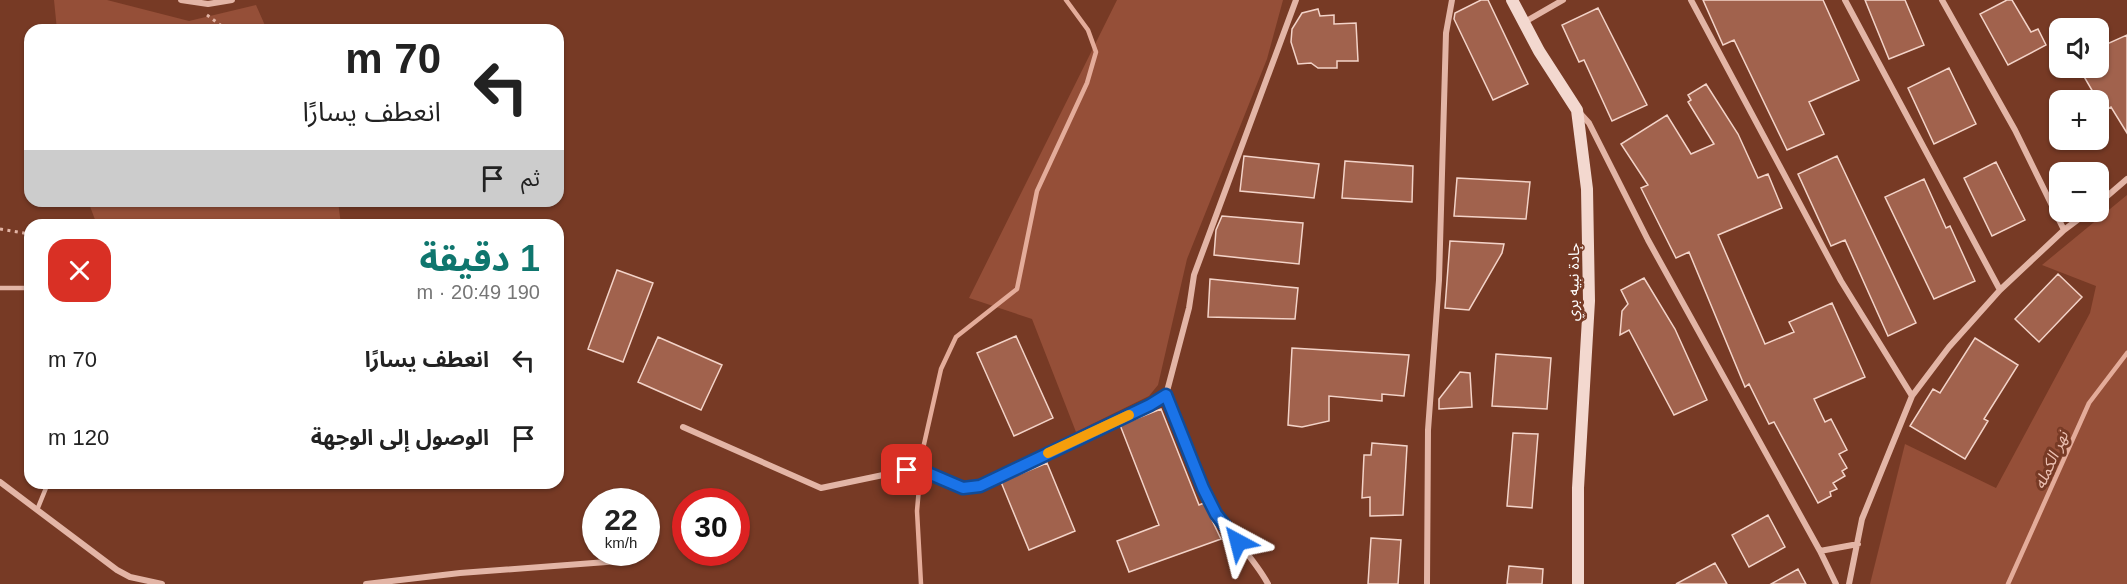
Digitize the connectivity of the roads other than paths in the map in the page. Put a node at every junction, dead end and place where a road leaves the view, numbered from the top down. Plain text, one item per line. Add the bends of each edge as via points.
1 (181, 0) edge
2 (232, 0) edge
3 (1296, 0) edge
4 (1452, 0) edge
5 (1512, 0) edge
6 (1563, 0) edge
7 (1691, 0) edge
8 (1845, 0) edge
9 (1942, 0) edge
10 (1522, 23) junction
11 (1577, 110) junction
12 (2127, 179) edge
13 (2109, 195) edge
14 (2075, 222) edge
15 (2064, 230) junction
16 (0, 288) edge
17 (24, 288) edge
18 (2000, 290) junction
19 (1166, 395) junction
20 (1912, 396) junction
21 (683, 427) dead end
22 (0, 482) edge
23 (46, 489) edge
24 (38, 510) junction
25 (1858, 544) junction
26 (1821, 551) junction
27 (582, 564) edge
28 (162, 584) edge
29 (366, 584) edge
30 (1268, 584) edge
31 (1427, 584) edge
32 (1578, 584) edge
33 (1836, 584) edge
34 (1850, 584) edge

1 - 2 street via 208,4
3 - 19 street via 1197,265
4 - 31 street via 1446,33 1439,280 1428,430
5 - 10 street, جادة نبيه بري
6 - 10 street
7 - 20 street via 1841,281
8 - 18 street
9 - 15 street
10 - 11 street, جادة نبيه بري
11 - 26 street via 1589,123 1648,240
11 - 32 street, جادة نبيه بري via 1590,243 1578,488
12 - 13 street
14 - 15 street
15 - 18 street
16 - 17 lane
18 - 20 street
19 - 21 street via 980,486 963,488 928,473 907,470 821,488
19 - 30 street via 1216,514
20 - 25 street via 1862,519
22 - 24 street
23 - 24 lane
24 - 28 street via 117,570
25 - 26 street
25 - 34 street
26 - 33 street
27 - 29 street

